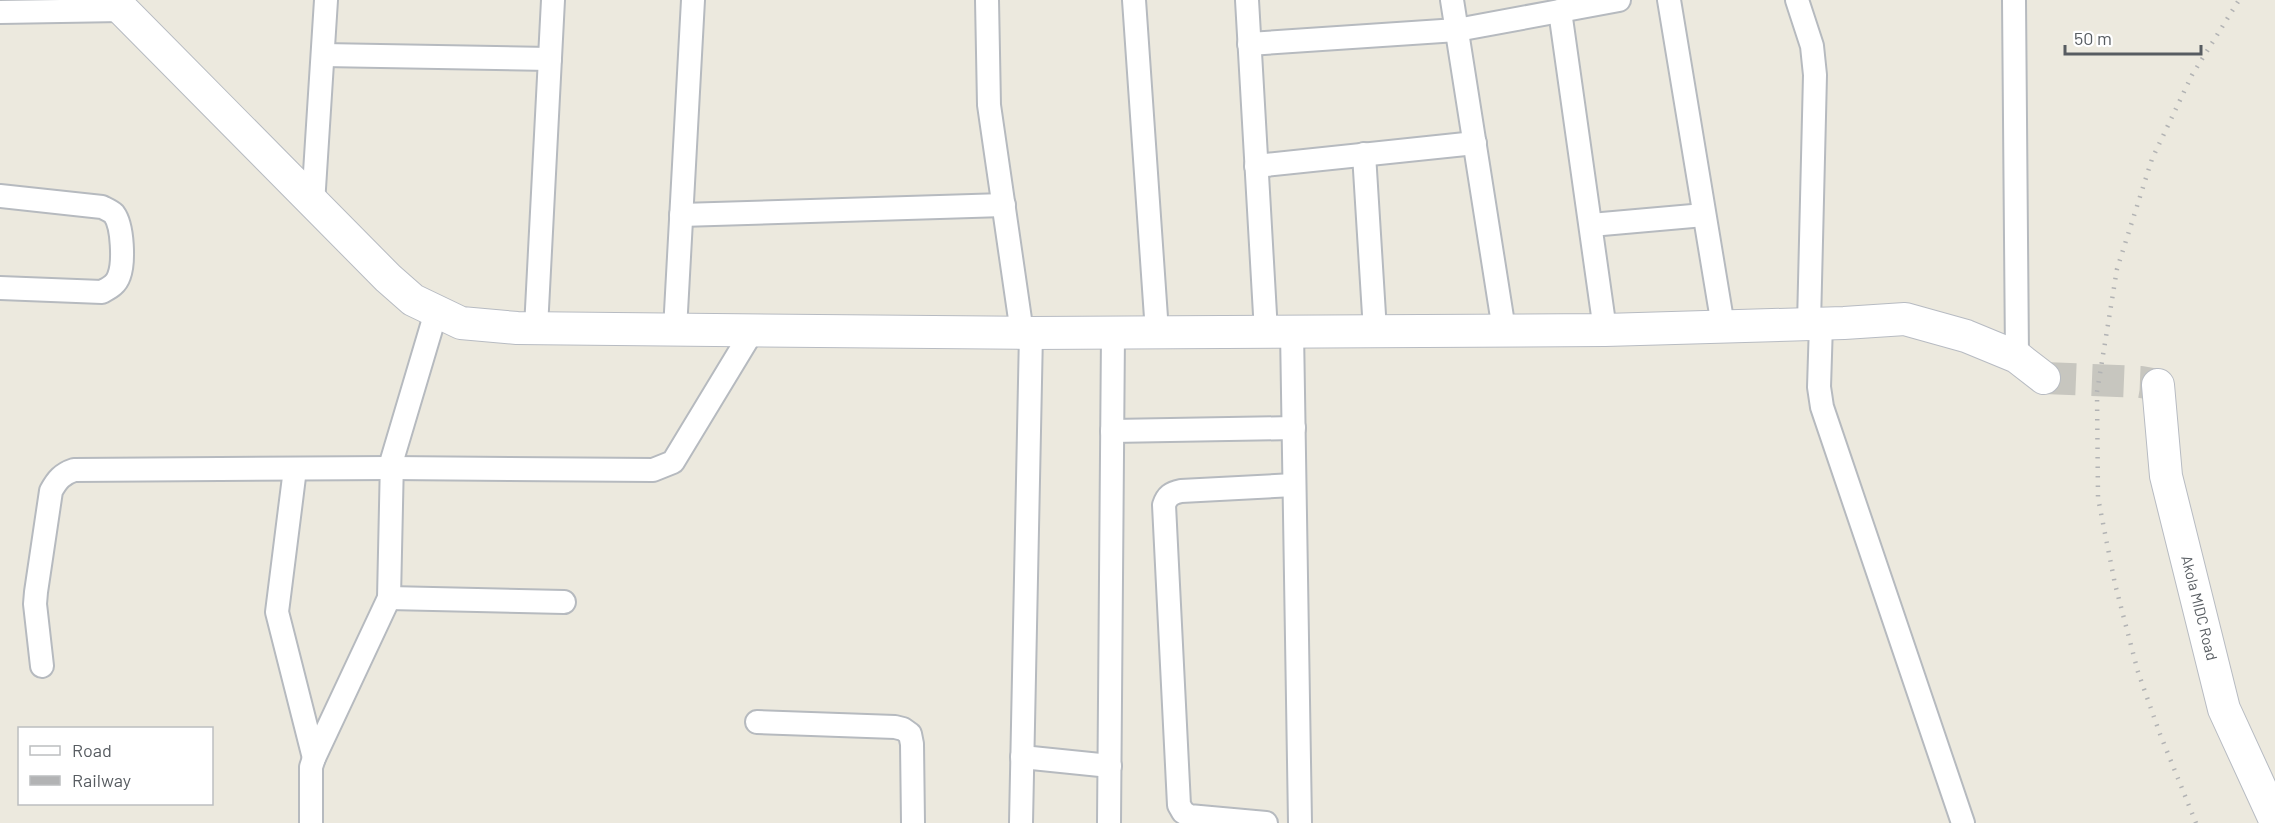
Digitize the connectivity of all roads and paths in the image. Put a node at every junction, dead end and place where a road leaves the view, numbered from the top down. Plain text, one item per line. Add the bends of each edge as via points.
1 (326, 0) edge
2 (553, 0) edge
3 (693, 0) edge
4 (987, 0) edge
5 (1134, 0) edge
6 (1246, 0) edge
7 (1452, 0) edge
8 (1619, 0) edge
9 (1669, 0) edge
10 (1797, 0) edge
11 (2014, 0) edge
12 (119, 3) edge
13 (1560, 11) junction
14 (0, 12) edge
15 (1456, 30) junction
16 (1249, 44) junction
17 (323, 55) junction
18 (550, 59) junction
19 (1474, 143) junction
20 (1364, 154) junction
21 (1256, 166) junction
22 (0, 196) edge
23 (313, 204) junction
24 (1004, 205) junction
25 (681, 215) junction
26 (1704, 215) junction
27 (1591, 225) junction
28 (0, 288) edge
29 (436, 312) junction
30 (1815, 324) junction
31 (1723, 326) junction
32 (536, 328) junction
33 (675, 330) junction
34 (753, 330) junction
35 (1504, 330) junction
36 (1605, 330) junction
37 (1375, 331) junction
38 (1157, 332) junction
39 (1279, 332) junction
40 (1027, 333) junction
41 (1113, 333) junction
42 (2017, 357) junction
43 (2044, 378) tunnel mouth
44 (2158, 385) dead end
45 (1294, 428) junction
46 (1112, 431) junction
47 (295, 468) junction
48 (391, 468) junction
49 (1294, 485) junction
50 (389, 598) junction
51 (564, 602) dead end
52 (42, 666) dead end
53 (757, 722) dead end
54 (1022, 757) junction
55 (314, 758) junction
56 (1110, 766) junction
57 (2275, 820) edge
58 (311, 823) edge
59 (913, 823) edge
60 (1020, 823) edge
61 (1109, 823) edge
62 (1266, 823) edge
63 (1300, 823) edge
64 (1963, 823) edge

1 - 17 street
2 - 18 street
3 - 25 street
4 - 24 street via 989,105
5 - 38 street
6 - 16 street
7 - 15 street
8 - 13 street
9 - 26 street
10 - 30 street via 1812,46 1815,75
11 - 42 street
12 - 14 street
12 - 23 street
13 - 15 street
13 - 27 street
15 - 16 street
15 - 19 street
16 - 21 street
17 - 18 street
17 - 23 street
18 - 32 street
19 - 20 street
19 - 35 street
20 - 21 street
20 - 37 street
21 - 39 street
22 - 28 street via 102,207 113,213 120,225 122,242 120,276 102,292
23 - 29 street via 413,300
24 - 25 street
24 - 40 street
25 - 33 street
26 - 27 street
26 - 31 street
27 - 36 street
29 - 32 street via 461,323
29 - 48 street
30 - 31 street
30 - 42 street via 1905,319 1966,336
30 - 64 street via 1822,407
31 - 36 street
32 - 33 street
33 - 34 street
34 - 40 street
34 - 48 street via 673,462 663,468
35 - 36 street
35 - 37 street
37 - 39 street
38 - 39 street
38 - 41 street
39 - 45 street
40 - 41 street
40 - 54 street
41 - 46 street
42 - 43 street
44 - 57 street, Akola MIDC Road via 2166,476 2224,709
45 - 46 street
45 - 49 street
46 - 56 street
47 - 48 street
47 - 52 street via 65,473 51,491 36,592
47 - 55 street via 277,612
48 - 50 street
49 - 62 street via 1173,492 1164,505 1179,805 1189,816
49 - 63 street
50 - 51 street
50 - 55 street
53 - 59 street via 903,729 910,734 912,744
54 - 56 street
54 - 60 street
55 - 58 street
56 - 61 street

